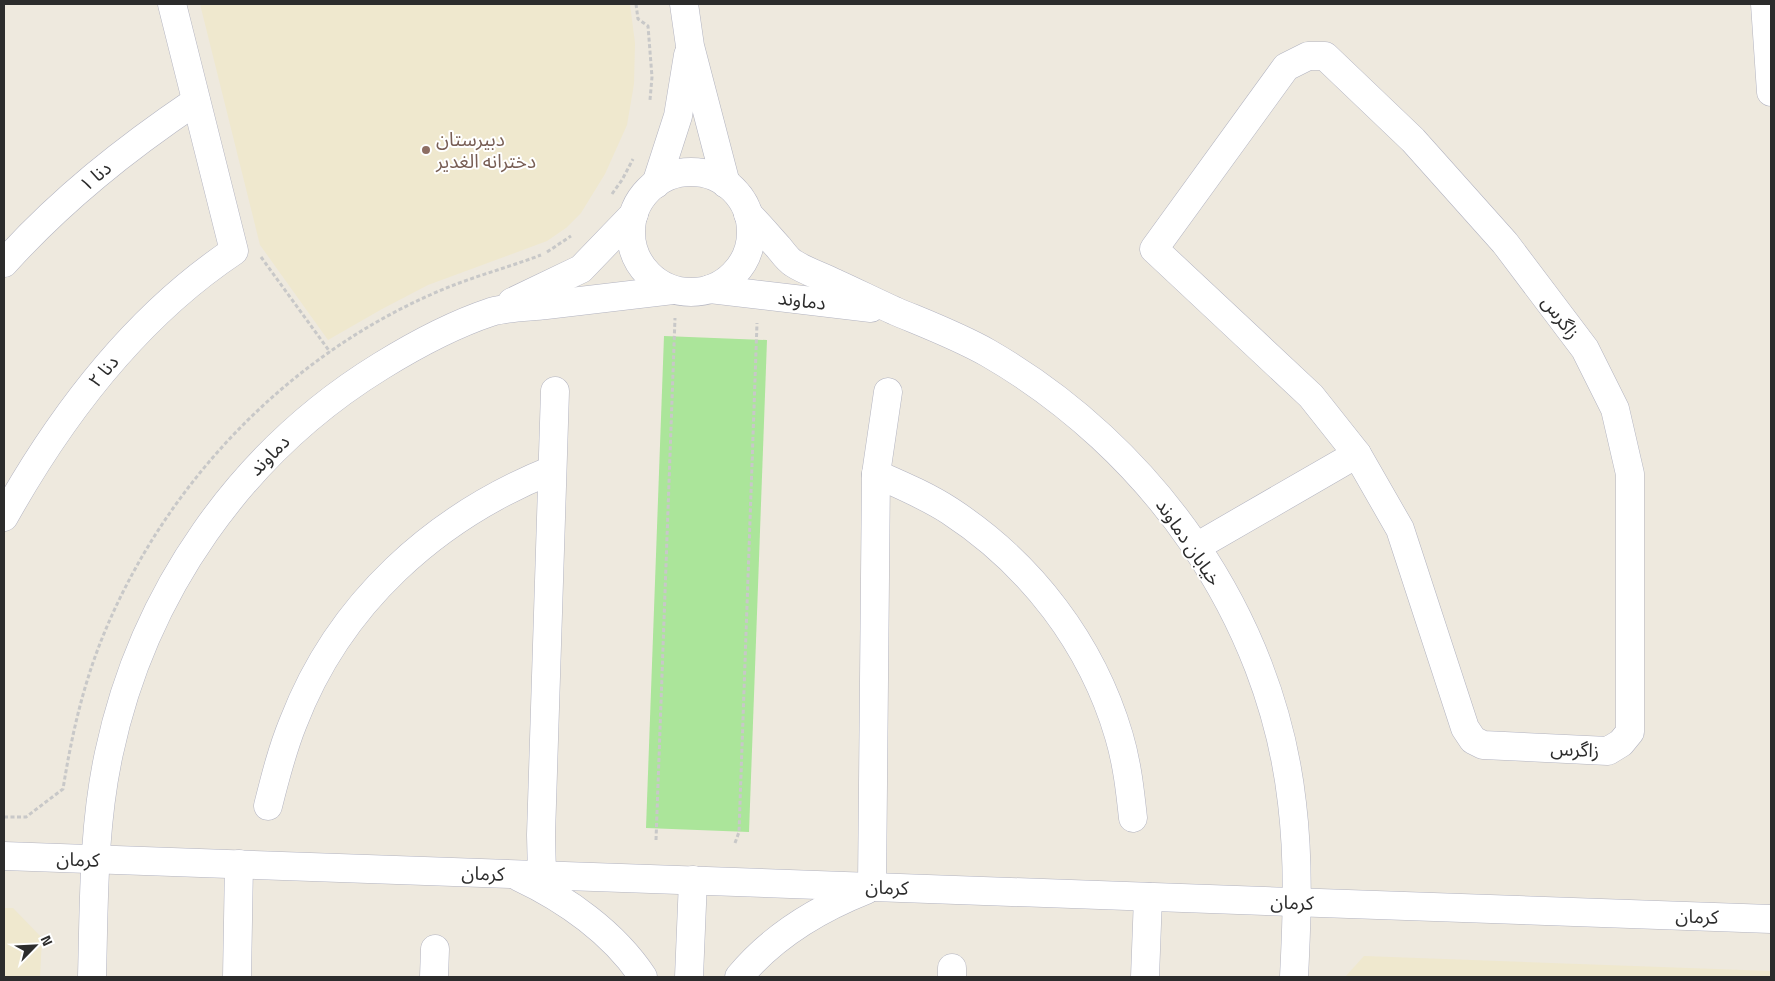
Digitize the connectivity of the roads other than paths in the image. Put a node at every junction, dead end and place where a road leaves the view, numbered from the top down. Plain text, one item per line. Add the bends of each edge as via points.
1 (172, 4) edge
2 (684, 4) edge
3 (1764, 4) edge
4 (690, 46) junction
5 (1771, 92) edge
6 (196, 101) junction
7 (656, 184) junction
8 (726, 184) junction
9 (634, 214) junction
10 (748, 214) junction
11 (4, 263) edge
12 (710, 289) junction
13 (673, 290) junction
14 (893, 310) junction
15 (493, 311) junction
16 (555, 391) dead end
17 (888, 392) dead end
18 (1357, 454) junction
19 (552, 470) junction
20 (876, 474) junction
21 (4, 517) edge
22 (1196, 547) junction
23 (268, 806) dead end
24 (1134, 818) dead end
25 (4, 856) edge
26 (96, 859) junction
27 (240, 864) junction
28 (514, 874) junction
29 (542, 875) junction
30 (693, 880) junction
31 (872, 887) junction
32 (1148, 897) junction
33 (1297, 902) junction
34 (1771, 919) edge
35 (435, 949) dead end
36 (92, 977) edge
37 (237, 977) edge
38 (434, 977) edge
39 (643, 977) edge
40 (689, 977) edge
41 (739, 977) edge
42 (1145, 977) edge
43 (1294, 977) edge

1 - 6 street
2 - 4 street
3 - 5 street
4 - 7 street via 678,116
4 - 8 street
6 - 11 street, دنا ۱ via 145,135 96,174
6 - 21 street, دنا ۲ via 234,251 177,296 135,335 97,378 62,423
7 - 8 street via 673,175 691,172 710,175
7 - 9 street via 643,197
8 - 10 street via 740,197
9 - 13 street via 631,232 643,268
9 - 15 street via 581,269
10 - 12 street via 750,242 740,268 727,281
10 - 14 street via 792,263
12 - 13 street via 692,293
12 - 14 street, دماوند
13 - 15 street, دماوند
14 - 22 street, خیابان دماوند via 986,352 1071,409 1145,480
15 - 26 street, دماوند via 404,352 316,411 278,445 211,522 158,610 137,656 109,754 100,804
16 - 19 street
17 - 20 street
18 - 18 street, زاگرس via 1400,530 1465,728 1473,740 1483,745 1608,751 1621,743 1630,732 1630,474 1615,409 1585,349 1505,243 1413,140 1325,56 1308,56 1286,68 1154,249 1310,396
18 - 22 street
19 - 23 street via 493,497 455,520 420,546 359,609 311,682 293,722
19 - 29 street
20 - 24 street via 950,511 983,534 1014,562 1052,605 1088,660 1106,698 1129,777
20 - 31 street
22 - 33 street, خیابان دماوند via 1232,606 1270,701 1292,801
25 - 26 street, کرمان
26 - 27 street, کرمان
26 - 36 street, دماوند
27 - 28 street, کرمان
27 - 37 street
28 - 29 street, کرمان
28 - 39 street via 581,914 620,949
29 - 30 street, کرمان
30 - 31 street, کرمان
30 - 40 street
31 - 32 street, کرمان
31 - 41 street via 813,914 761,954
32 - 33 street, کرمان
32 - 42 street
33 - 34 street, کرمان
33 - 43 street, خیابان دماوند
35 - 38 street

